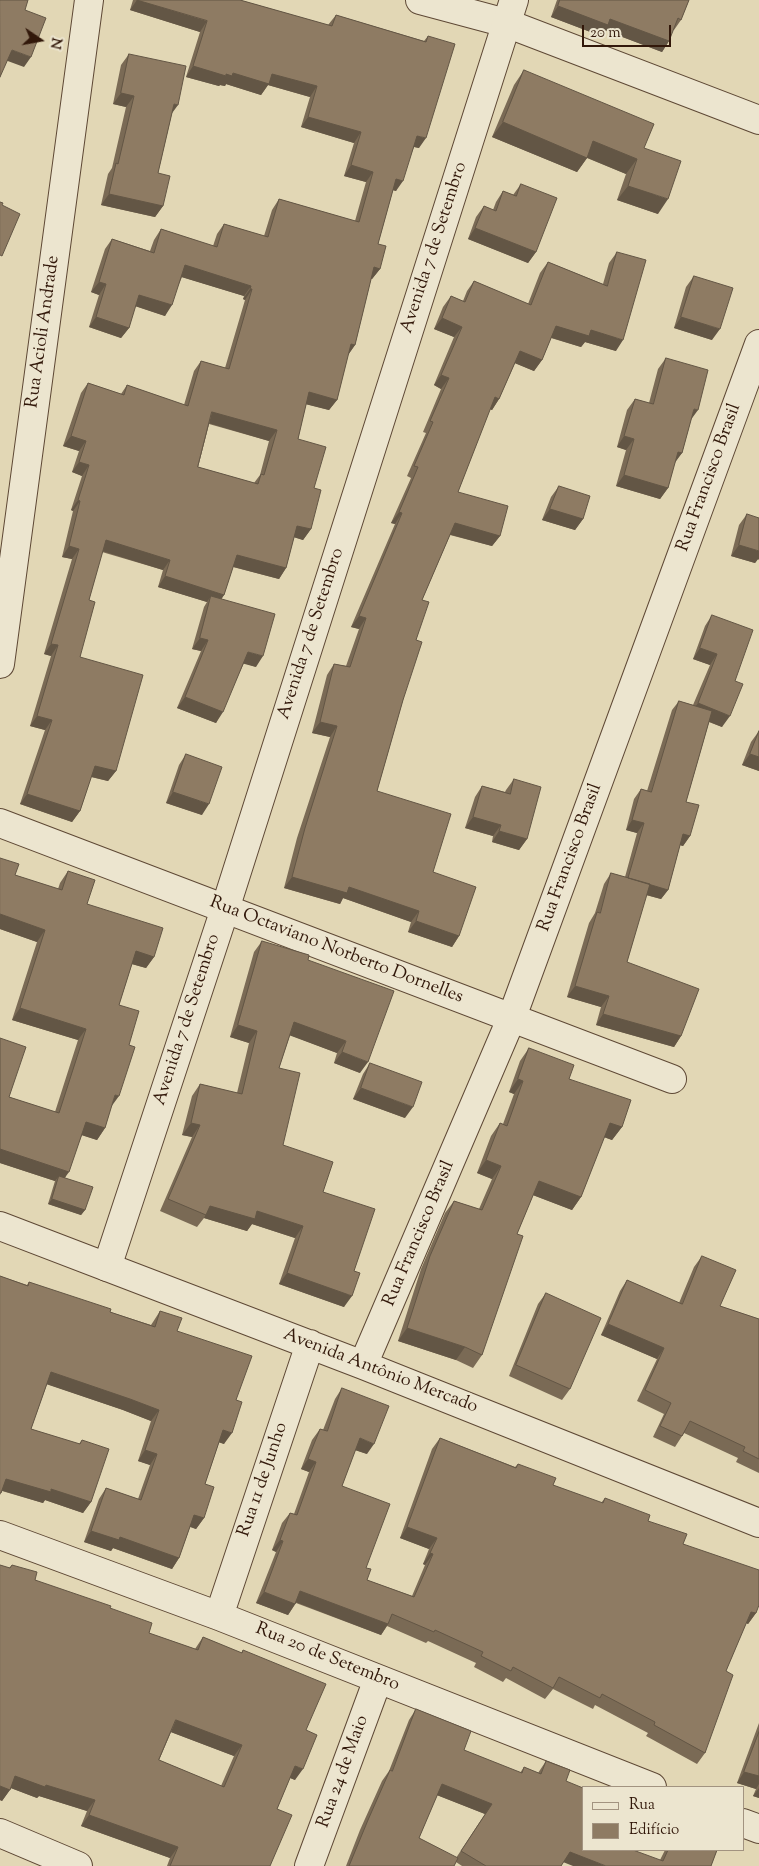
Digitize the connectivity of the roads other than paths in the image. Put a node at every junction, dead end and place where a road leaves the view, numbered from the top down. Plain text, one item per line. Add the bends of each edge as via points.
1 (88, 0) edge
2 (420, 0) edge
3 (510, 12) edge
4 (759, 120) edge
5 (759, 344) edge
6 (0, 664) edge
7 (0, 823) edge
8 (225, 909) junction
9 (512, 1017) junction
10 (672, 1079) dead end
11 (0, 1226) edge
12 (107, 1268) junction
13 (310, 1344) junction
14 (363, 1365) junction
15 (756, 1515) edge
16 (0, 1535) edge
17 (219, 1616) junction
18 (378, 1679) junction
19 (649, 1786) edge
20 (744, 1823) edge
21 (759, 1830) edge
22 (1, 1836) edge
23 (78, 1866) edge
24 (309, 1866) edge

1 - 6 street, Rua Acioli Andrade
2 - 3 street
3 - 4 street
3 - 8 street, Avenida 7 de Setembro
5 - 9 street, Rua Francisco Brasil
7 - 8 street, Rua Octaviano Norberto Dornelles
8 - 9 street, Rua Octaviano Norberto Dornelles
8 - 12 street, Avenida 7 de Setembro
9 - 10 street, Rua Octaviano Norberto Dornelles
9 - 14 street, Rua Francisco Brasil
11 - 12 street, Avenida Antônio Mercado
12 - 13 street, Avenida Antônio Mercado
13 - 14 street, Avenida Antônio Mercado
13 - 17 street, Rua 11 de Junho
14 - 15 street, Avenida Antônio Mercado
16 - 17 street, Rua 20 de Setembro
17 - 18 street, Rua 20 de Setembro
18 - 19 street, Rua 20 de Setembro
18 - 24 street, Rua 24 de Maio
20 - 21 street
22 - 23 street

